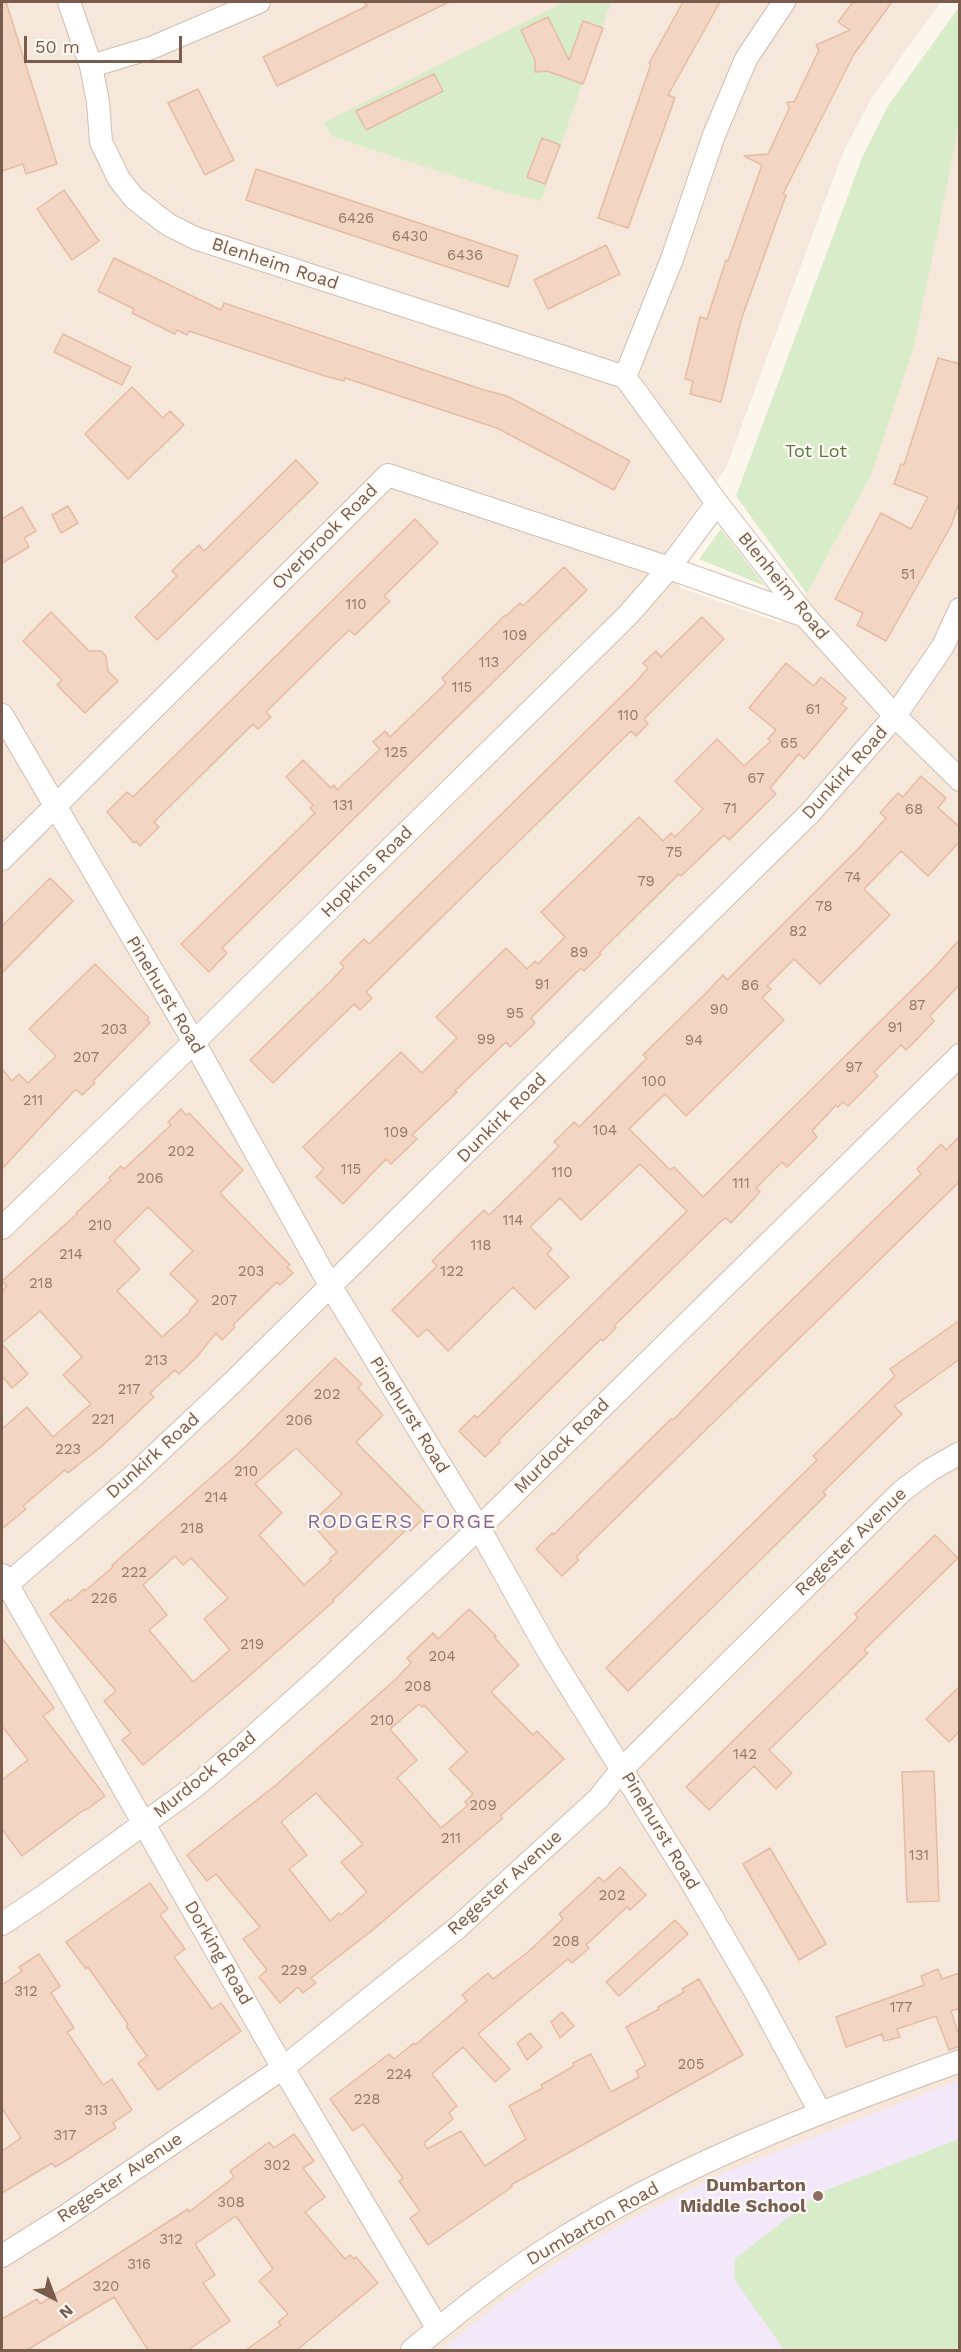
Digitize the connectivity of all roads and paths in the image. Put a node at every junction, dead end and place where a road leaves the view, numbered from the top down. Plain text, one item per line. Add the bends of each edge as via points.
1 (69, 2) edge
2 (260, 2) edge
3 (784, 2) edge
4 (91, 66) junction
5 (625, 377) junction
6 (717, 503) junction
7 (669, 568) junction
8 (960, 609) edge
9 (805, 616) junction
10 (2, 715) edge
11 (895, 716) junction
12 (960, 780) edge
13 (54, 806) junction
14 (2, 859) edge
15 (194, 1042) junction
16 (960, 1055) edge
17 (2, 1228) edge
18 (331, 1287) junction
19 (960, 1453) edge
20 (479, 1528) junction
21 (3, 1583) edge
22 (622, 1769) junction
23 (143, 1824) junction
24 (2, 1924) edge
25 (960, 2061) edge
26 (283, 2068) junction
27 (820, 2112) junction
28 (2, 2256) edge
29 (438, 2329) junction
30 (412, 2350) edge

1 - 4 street, Blenheim Road
2 - 4 street via 151,48
3 - 5 street via 746,59
4 - 5 street, Blenheim Road via 101,142 119,179 134,198 169,225 195,238
5 - 6 street, Blenheim Road
6 - 7 street, Hopkins Road
6 - 9 street, Blenheim Road
7 - 9 street, Overbrook Road
7 - 13 street, Overbrook Road via 388,475
7 - 15 street, Hopkins Road via 628,615
8 - 11 street, Dunkirk Road via 943,646
9 - 11 street, Blenheim Road
10 - 13 street, Pinehurst Road
11 - 12 street, Blenheim Road
11 - 18 street, Dunkirk Road via 809,814
13 - 14 street, Overbrook Road
13 - 15 street, Pinehurst Road
15 - 17 street, Hopkins Road
15 - 18 street, Pinehurst Road
16 - 20 street, Murdock Road
18 - 20 street, Pinehurst Road
18 - 21 street, Dunkirk Road via 132,1477
19 - 22 street, Regester Avenue via 902,1491
20 - 22 street, Pinehurst Road via 548,1651
20 - 23 street, Murdock Road via 245,1744
21 - 23 street, Dorking Road
22 - 26 street, Regester Avenue via 598,1798 456,1929
22 - 27 street, Pinehurst Road via 756,1993
23 - 24 street, Murdock Road
23 - 26 street, Dorking Road
25 - 27 street, Dumbarton Road
26 - 28 street, Regester Avenue
26 - 29 street, Dorking Road
27 - 29 street, Dumbarton Road via 680,2175 593,2220 515,2270
29 - 30 street, Dumbarton Road

